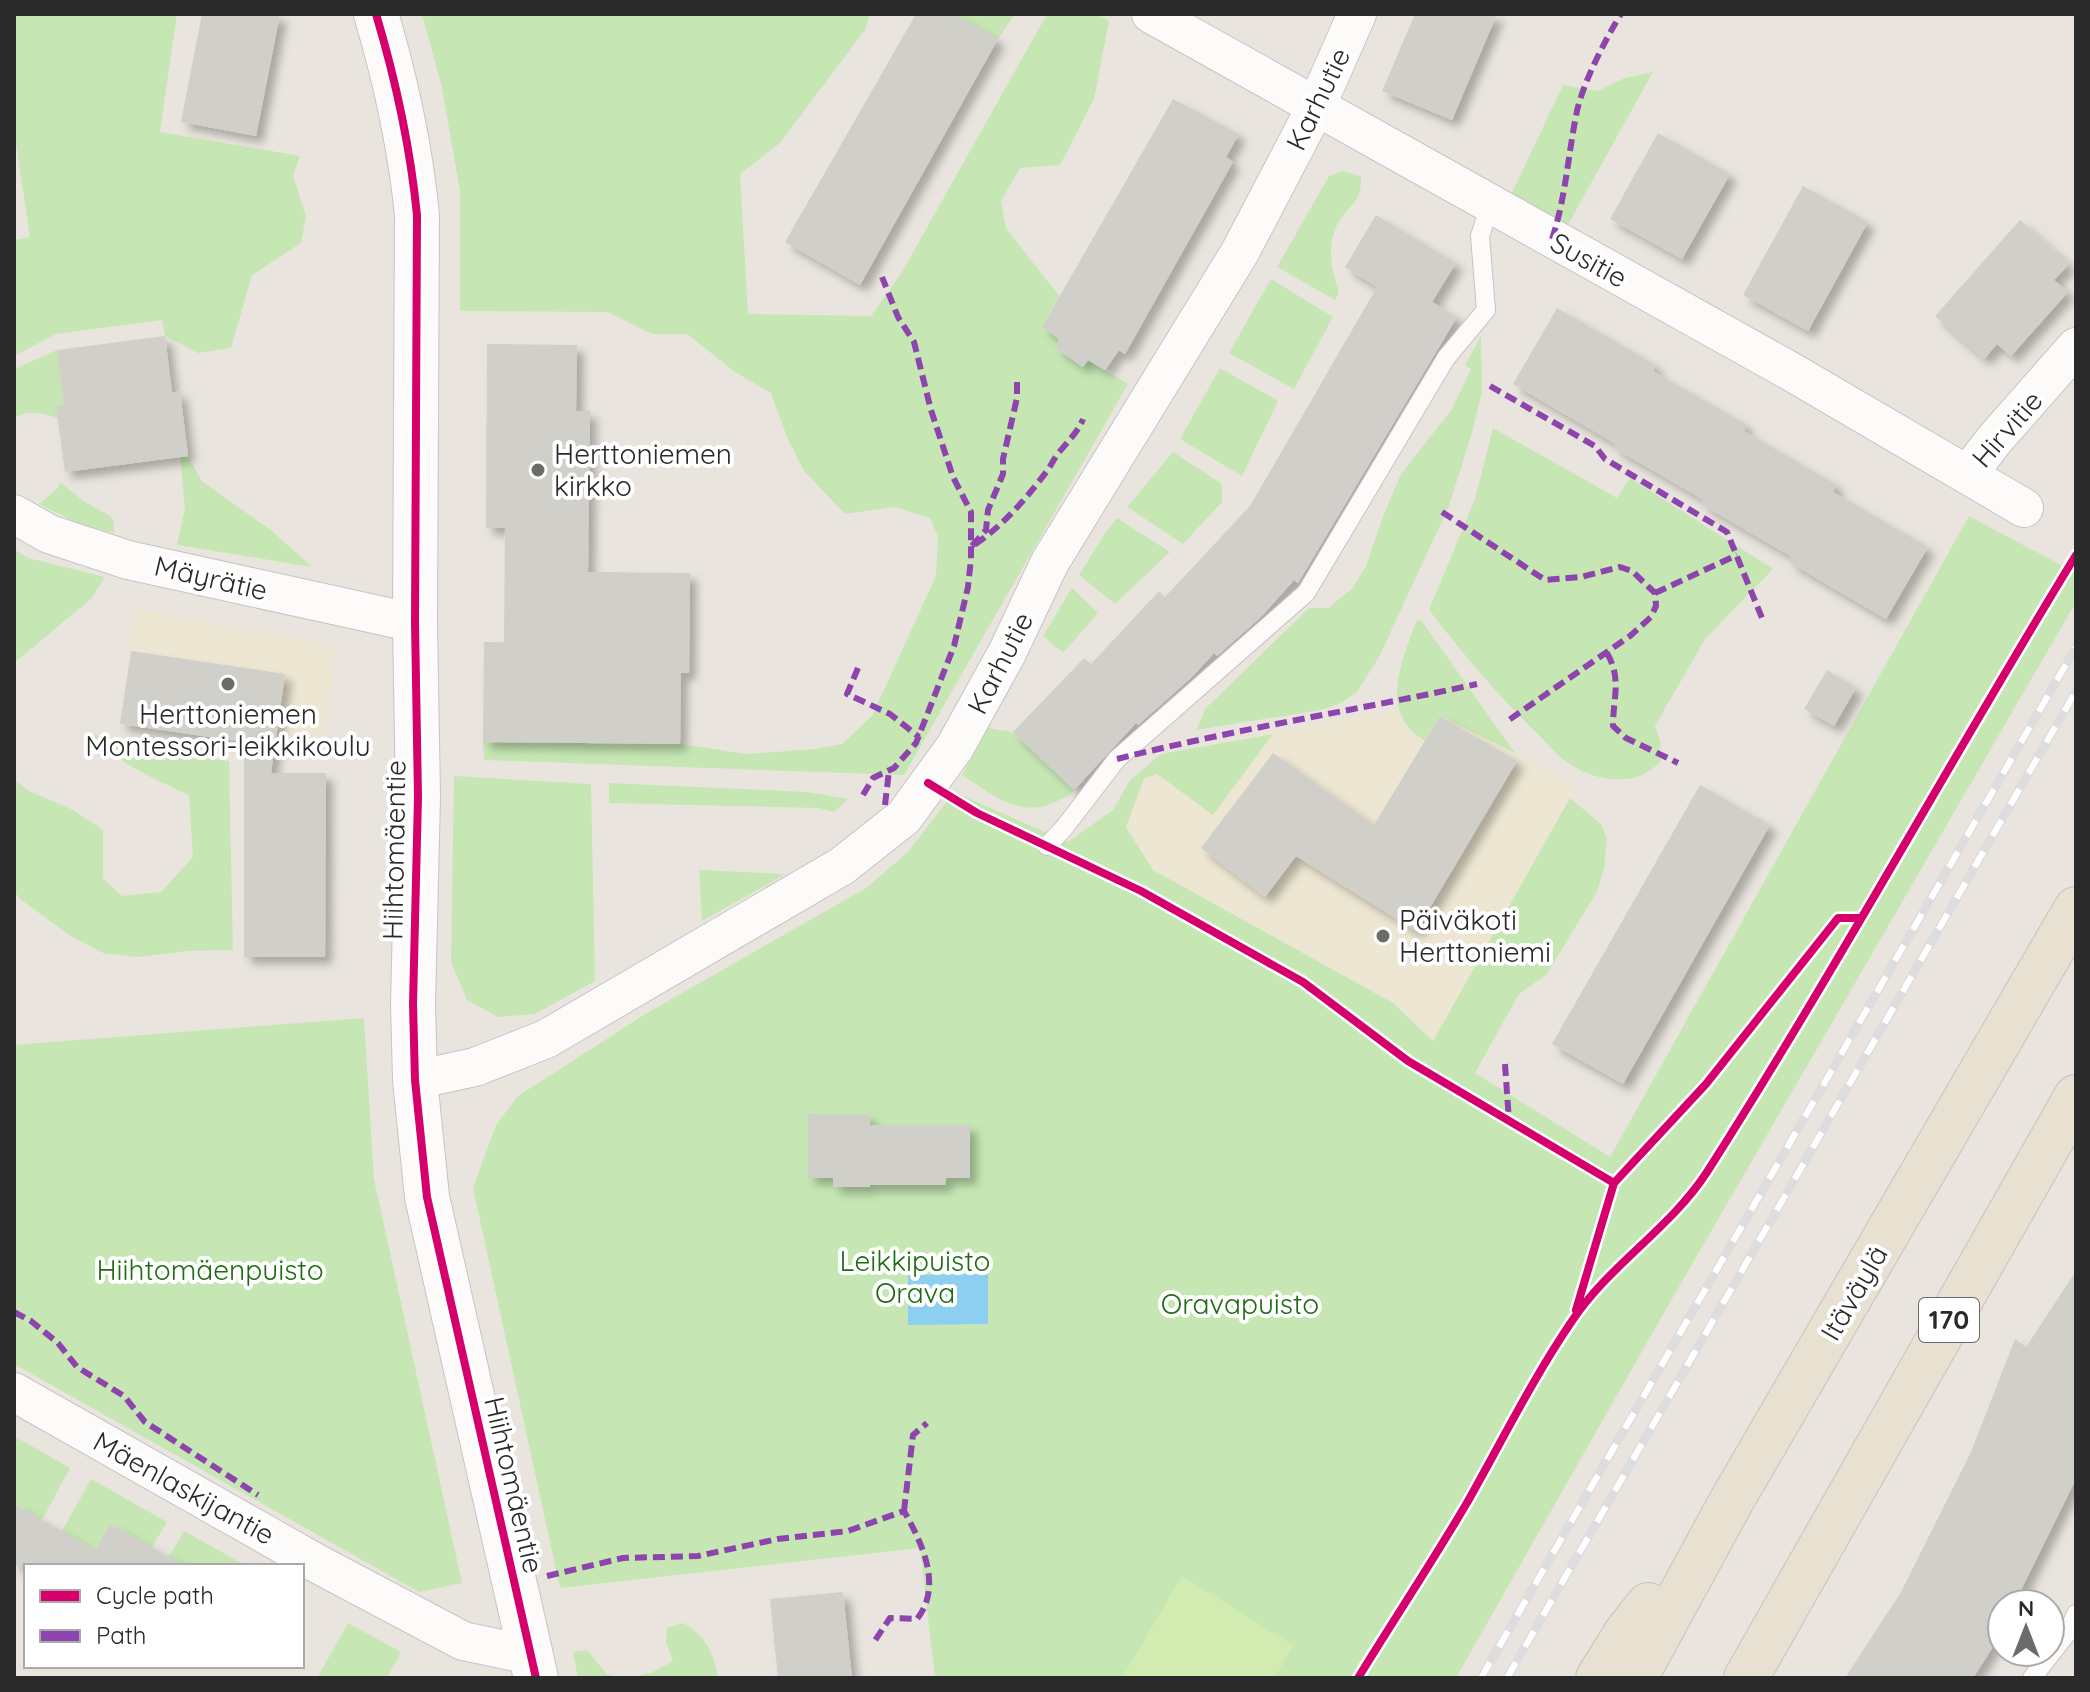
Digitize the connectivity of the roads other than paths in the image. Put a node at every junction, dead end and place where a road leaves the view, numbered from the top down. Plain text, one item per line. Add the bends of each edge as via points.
1 (376, 14) edge
2 (1151, 14) edge
3 (1357, 14) edge
4 (1316, 107) junction
5 (1490, 205) junction
6 (2076, 347) edge
7 (1968, 474) junction
8 (2024, 508) dead end
9 (14, 514) edge
10 (415, 623) junction
11 (1047, 846) dead end
12 (2076, 909) edge
13 (415, 1080) junction
14 (2076, 1097) edge
15 (14, 1392) edge
16 (1732, 1500) junction
17 (1822, 1544) junction
18 (2076, 1614) edge
19 (533, 1666) edge
20 (1598, 1678) edge
21 (1635, 1678) edge
22 (1746, 1678) edge
23 (1770, 1678) edge
24 (2032, 1678) edge

1 - 10 street, Hiihtomäentie via 399,94 417,215
2 - 4 street, Susitie
3 - 4 street, Karhutie
4 - 5 street, Susitie
4 - 13 street, Karhutie via 1225,277 1050,562 955,747 904,817 842,866 546,1039 475,1067
5 - 7 street, Susitie
5 - 11 lane via 1480,236 1486,310 1446,358 1306,593 1117,759
6 - 7 street, Hirvitie
7 - 8 street, Susitie
9 - 10 street, Mäyrätie via 49,534 128,560
10 - 13 street, Hiihtomäentie
12 - 16 highway, Itäväylä
13 - 19 street, Hiihtomäentie via 427,1197
14 - 17 highway, 170
15 - 19 street, Mäenlaskijantie via 463,1641
16 - 20 highway via 1626,1633
16 - 21 highway, Itäväylä
17 - 22 highway, 170
17 - 23 highway
18 - 24 lane

